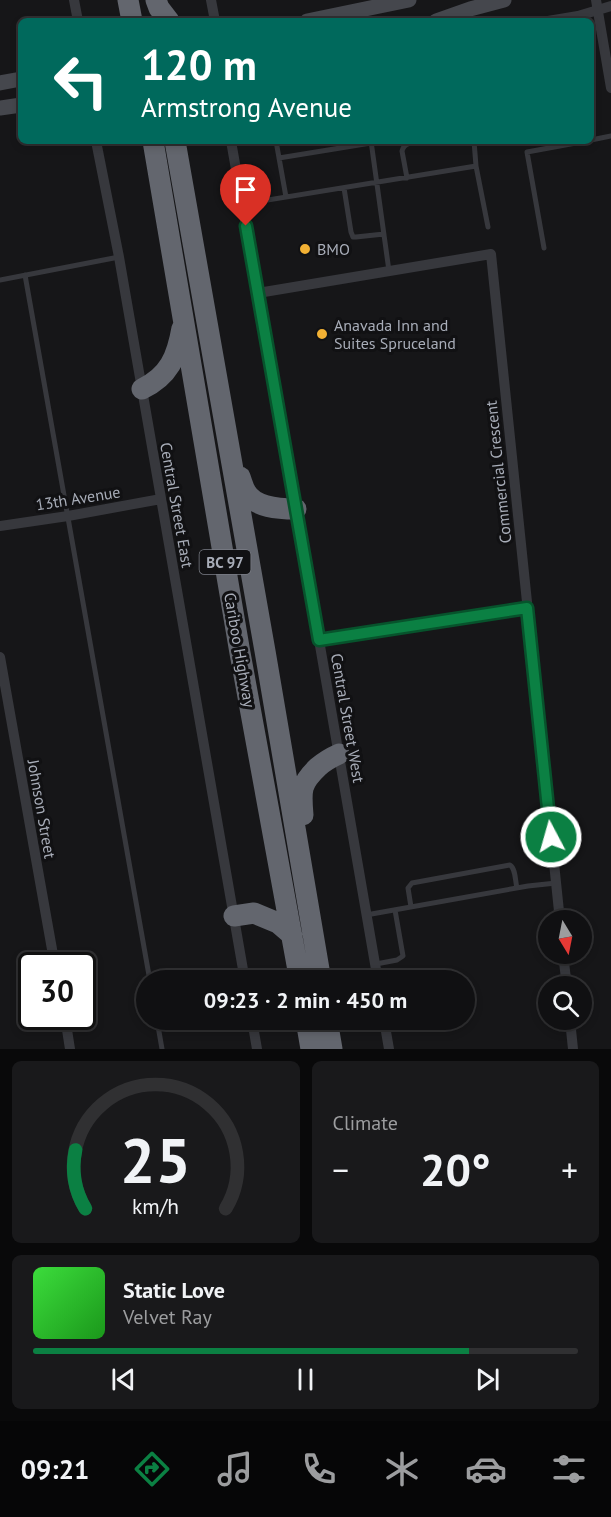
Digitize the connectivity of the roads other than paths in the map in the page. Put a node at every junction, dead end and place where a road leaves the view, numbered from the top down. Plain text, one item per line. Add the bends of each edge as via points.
1 (74, 0) edge
2 (127, 0) edge
3 (151, 0) edge
4 (156, 0) edge
5 (211, 0) edge
6 (409, 0) edge
7 (504, 0) edge
8 (376, 3) edge
9 (597, 5) edge
10 (611, 6) edge
11 (77, 18) edge
12 (124, 18) edge
13 (131, 18) edge
14 (154, 18) edge
15 (167, 18) edge
16 (214, 18) edge
17 (320, 18) edge
18 (444, 18) edge
19 (566, 18) edge
20 (18, 80) edge
21 (0, 83) edge
22 (611, 88) edge
23 (18, 105) edge
24 (0, 108) edge
25 (611, 136) edge
26 (594, 139) edge
27 (97, 144) edge
28 (153, 144) edge
29 (232, 144) edge
30 (277, 144) edge
31 (360, 144) edge
32 (371, 144) edge
33 (406, 144) edge
34 (474, 144) edge
35 (570, 144) edge
36 (177, 145) edge
37 (279, 158) junction
38 (476, 166) junction
39 (407, 178) junction
40 (377, 183) junction
41 (344, 188) junction
42 (286, 197) junction
43 (243, 204) junction
44 (488, 227) dead end
45 (384, 234) junction
46 (544, 248) dead end
47 (119, 257) junction
48 (389, 271) junction
49 (25, 274) junction
50 (0, 280) edge
51 (258, 293) junction
52 (184, 319) junction
53 (142, 389) junction
54 (230, 453) junction
55 (161, 499) junction
56 (296, 509) junction
57 (68, 516) junction
58 (0, 526) edge
59 (527, 608) junction
60 (319, 640) junction
61 (0, 657) edge
62 (339, 754) junction
63 (280, 871) junction
64 (302, 872) junction
65 (556, 883) junction
66 (517, 888) junction
67 (411, 907) junction
68 (395, 910) junction
69 (559, 910) edge
70 (244, 914) junction
71 (366, 915) junction
72 (292, 935) junction
73 (53, 952) edge
74 (375, 964) junction
75 (148, 970) edge
76 (245, 970) edge
77 (298, 970) edge
78 (319, 970) edge
79 (376, 970) edge
80 (66, 1030) edge
81 (159, 1030) edge
82 (254, 1030) edge
83 (312, 1030) edge
84 (325, 1030) edge
85 (386, 1030) edge
86 (571, 1030) edge
87 (322, 1048) edge
88 (70, 1049) edge
89 (162, 1049) edge
90 (257, 1049) edge
91 (389, 1049) edge
92 (573, 1049) edge

1 - 11 street
2 - 12 highway
2 - 13 highway
3 - 14 highway
4 - 15 highway
5 - 16 street
6 - 8 main road
7 - 18 main road
8 - 17 main road
9 - 10 street
9 - 19 street
9 - 22 street
20 - 21 main road
23 - 24 main road
25 - 26 lane
27 - 47 street, Central Street East
28 - 52 highway, Cariboo Highway / BC 97
29 - 43 street, Central Street West
30 - 37 lane
31 - 37 lane
32 - 40 lane
33 - 39 lane via 402,151
34 - 38 lane
35 - 46 lane via 527,152
36 - 54 highway, Cariboo Highway / BC 97
37 - 42 lane
38 - 39 lane
38 - 44 lane
39 - 40 lane
40 - 41 lane
40 - 45 lane
41 - 42 lane
41 - 45 lane via 353,237
42 - 43 lane
43 - 51 street, Central Street West
45 - 48 lane
47 - 49 lane
47 - 53 street, Central Street East
48 - 51 street, Commercial Crescent
48 - 59 street, Commercial Crescent via 491,254
49 - 50 lane
49 - 57 lane
51 - 56 street, Central Street West
52 - 53 highway via 172,362 153,384
52 - 63 highway, Cariboo Highway / BC 97
53 - 55 street, Central Street East
54 - 56 highway via 251,499 259,504
54 - 64 highway, Cariboo Highway / BC 97
55 - 57 street, 13th Avenue
55 - 70 street, Central Street East
56 - 60 street, Central Street West
57 - 58 street, 13th Avenue
57 - 75 lane
59 - 60 street
59 - 65 street, Commercial Crescent
60 - 62 street, Central Street West
61 - 73 street, Johnson Street
62 - 64 highway via 327,759 308,777 303,788
62 - 71 street, Central Street West
63 - 70 highway via 270,895
63 - 72 highway, Cariboo Highway / BC 97
64 - 78 highway, Cariboo Highway / BC 97
65 - 66 lane
65 - 69 street, Commercial Crescent
66 - 67 lane
66 - 67 lane via 510,865 412,883 408,888
67 - 68 lane
68 - 71 lane
68 - 74 lane via 403,956
70 - 72 highway via 278,923
70 - 76 street, Central Street East
71 - 74 street, Central Street West
72 - 77 highway, Cariboo Highway / BC 97
74 - 79 street, Central Street West
80 - 88 street
81 - 89 lane
82 - 90 street
83 - 87 highway
84 - 87 highway
85 - 91 street
86 - 92 street

